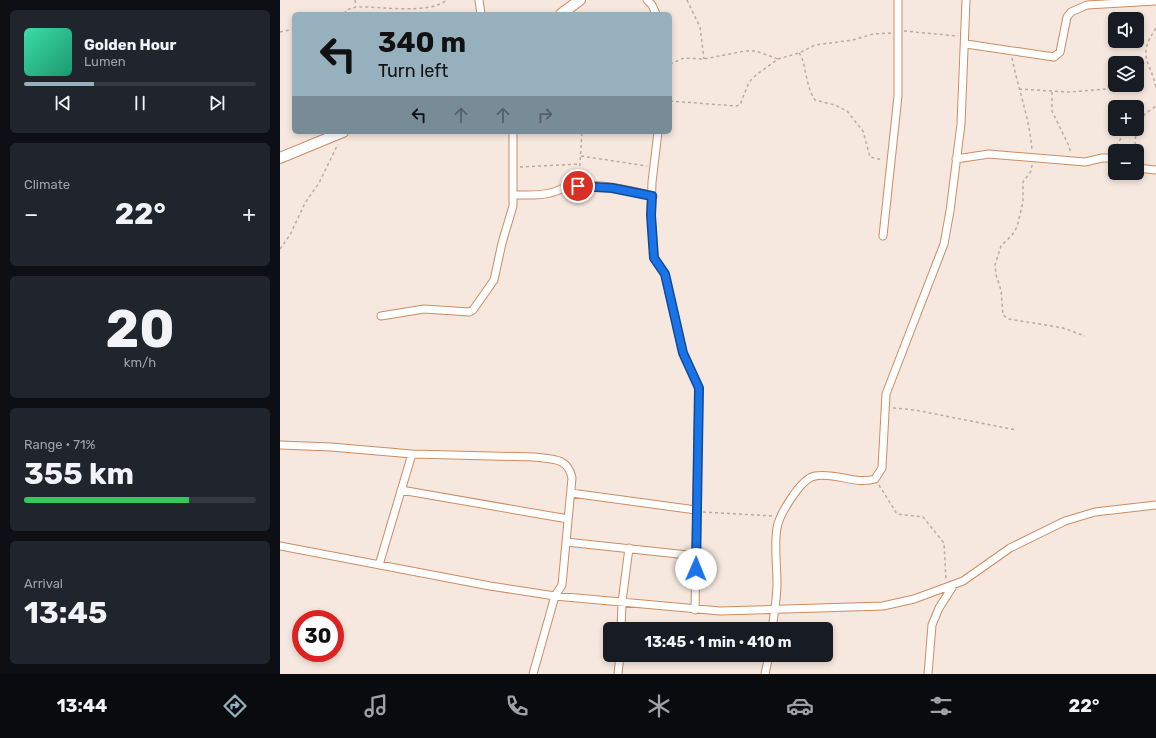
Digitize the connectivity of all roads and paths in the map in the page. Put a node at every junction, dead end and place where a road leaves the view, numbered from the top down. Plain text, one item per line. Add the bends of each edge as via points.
1 (355, 0) edge
2 (448, 0) edge
3 (479, 0) edge
4 (580, 0) edge
5 (647, 0) edge
6 (687, 0) edge
7 (898, 0) edge
8 (966, 0) edge
9 (1156, 1) edge
10 (356, 7) junction
11 (346, 12) edge
12 (481, 12) edge
13 (564, 12) edge
14 (655, 12) edge
15 (1156, 28) edge
16 (292, 29) edge
17 (899, 31) junction
18 (280, 32) edge
19 (966, 40) junction
20 (1011, 52) junction
21 (799, 53) junction
22 (704, 59) junction
23 (778, 59) junction
24 (1147, 61) junction
25 (672, 63) edge
26 (1144, 63) edge
27 (1156, 87) edge
28 (1108, 88) edge
29 (1019, 89) junction
30 (1052, 91) junction
31 (672, 101) edge
32 (1156, 106) edge
33 (1144, 116) edge
34 (338, 134) edge
35 (342, 134) edge
36 (513, 134) edge
37 (582, 134) edge
38 (658, 134) edge
39 (1122, 136) edge
40 (1117, 144) edge
41 (580, 156) junction
42 (1033, 157) junction
43 (280, 158) edge
44 (1108, 159) edge
45 (956, 160) junction
46 (891, 161) junction
47 (1073, 161) junction
48 (580, 164) junction
49 (513, 167) junction
50 (653, 167) junction
51 (1144, 169) edge
52 (1156, 170) edge
53 (578, 186) junction
54 (514, 194) junction
55 (652, 196) junction
56 (883, 236) dead end
57 (280, 248) edge
58 (381, 316) dead end
59 (1085, 336) dead end
60 (885, 408) junction
61 (1016, 430) dead end
62 (280, 445) edge
63 (412, 454) junction
64 (875, 478) junction
65 (401, 490) junction
66 (571, 493) junction
67 (1156, 505) edge
68 (696, 510) junction
69 (781, 516) junction
70 (568, 519) junction
71 (566, 542) junction
72 (280, 546) edge
73 (630, 548) junction
74 (697, 556) junction
75 (379, 565) junction
76 (950, 587) junction
77 (554, 596) junction
78 (622, 602) junction
79 (695, 610) junction
80 (776, 610) junction
81 (621, 622) edge
82 (773, 622) edge
83 (619, 662) edge
84 (768, 662) edge
85 (533, 674) edge
86 (618, 674) edge
87 (765, 674) edge
88 (928, 674) edge

1 - 10 path
2 - 10 path via 423,8
3 - 12 street
4 - 13 street
5 - 14 street
6 - 22 path via 700,28
7 - 17 street
8 - 19 street
9 - 20 street via 1087,5 1078,8 1067,17 1060,52 1054,57
10 - 11 path
15 - 24 path via 1146,44
16 - 18 path
17 - 19 path
17 - 21 path via 815,45
17 - 46 street via 898,96
19 - 20 street
19 - 45 street
20 - 29 path
21 - 23 path
21 - 46 path via 815,100 835,105 847,112 863,131 870,157
22 - 23 path via 736,52 756,51
22 - 25 path via 684,58
23 - 31 path via 749,82 740,105
24 - 26 path
24 - 27 path
28 - 30 path via 1084,92
29 - 30 path
29 - 42 path via 1029,125
30 - 47 path via 1052,110
32 - 33 path
34 - 43 street
35 - 57 path via 319,183
36 - 49 street
37 - 41 path
38 - 50 street
39 - 40 path
41 - 48 path
41 - 50 path
42 - 45 street via 989,154
42 - 47 street
42 - 59 path via 1031,171 1023,182 1023,202 1016,227 1001,246 995,265 1003,315 1009,319 1063,328
44 - 47 street
45 - 60 street via 944,244 891,378
46 - 56 street
48 - 49 path
48 - 53 path
49 - 54 street
50 - 55 street
51 - 52 street
53 - 54 street via 545,194
53 - 55 street via 612,188
54 - 58 street via 494,280 473,310 465,313 424,309
55 - 68 street via 654,258 665,274 683,353 699,388
60 - 61 path via 915,410
60 - 64 street via 882,468
62 - 63 street
63 - 65 street
63 - 66 street via 505,455 553,459 565,463 570,469
64 - 69 street via 860,481 833,476 813,476 805,481
64 - 76 path via 897,514 923,517 942,539 946,548
65 - 70 street
65 - 75 street
66 - 68 street
66 - 70 street
67 - 76 street via 1095,512 1064,521 1010,548 971,576
68 - 69 path
68 - 74 street
69 - 80 street via 777,529
70 - 71 street
71 - 73 street
71 - 77 street via 562,584
72 - 75 street
73 - 74 street
73 - 78 street
74 - 79 street
75 - 77 street
76 - 80 street via 898,604 883,606
76 - 88 street via 932,625
77 - 78 street
77 - 85 street
78 - 79 street
78 - 81 street
79 - 80 street
80 - 82 street
83 - 86 street
84 - 87 street

